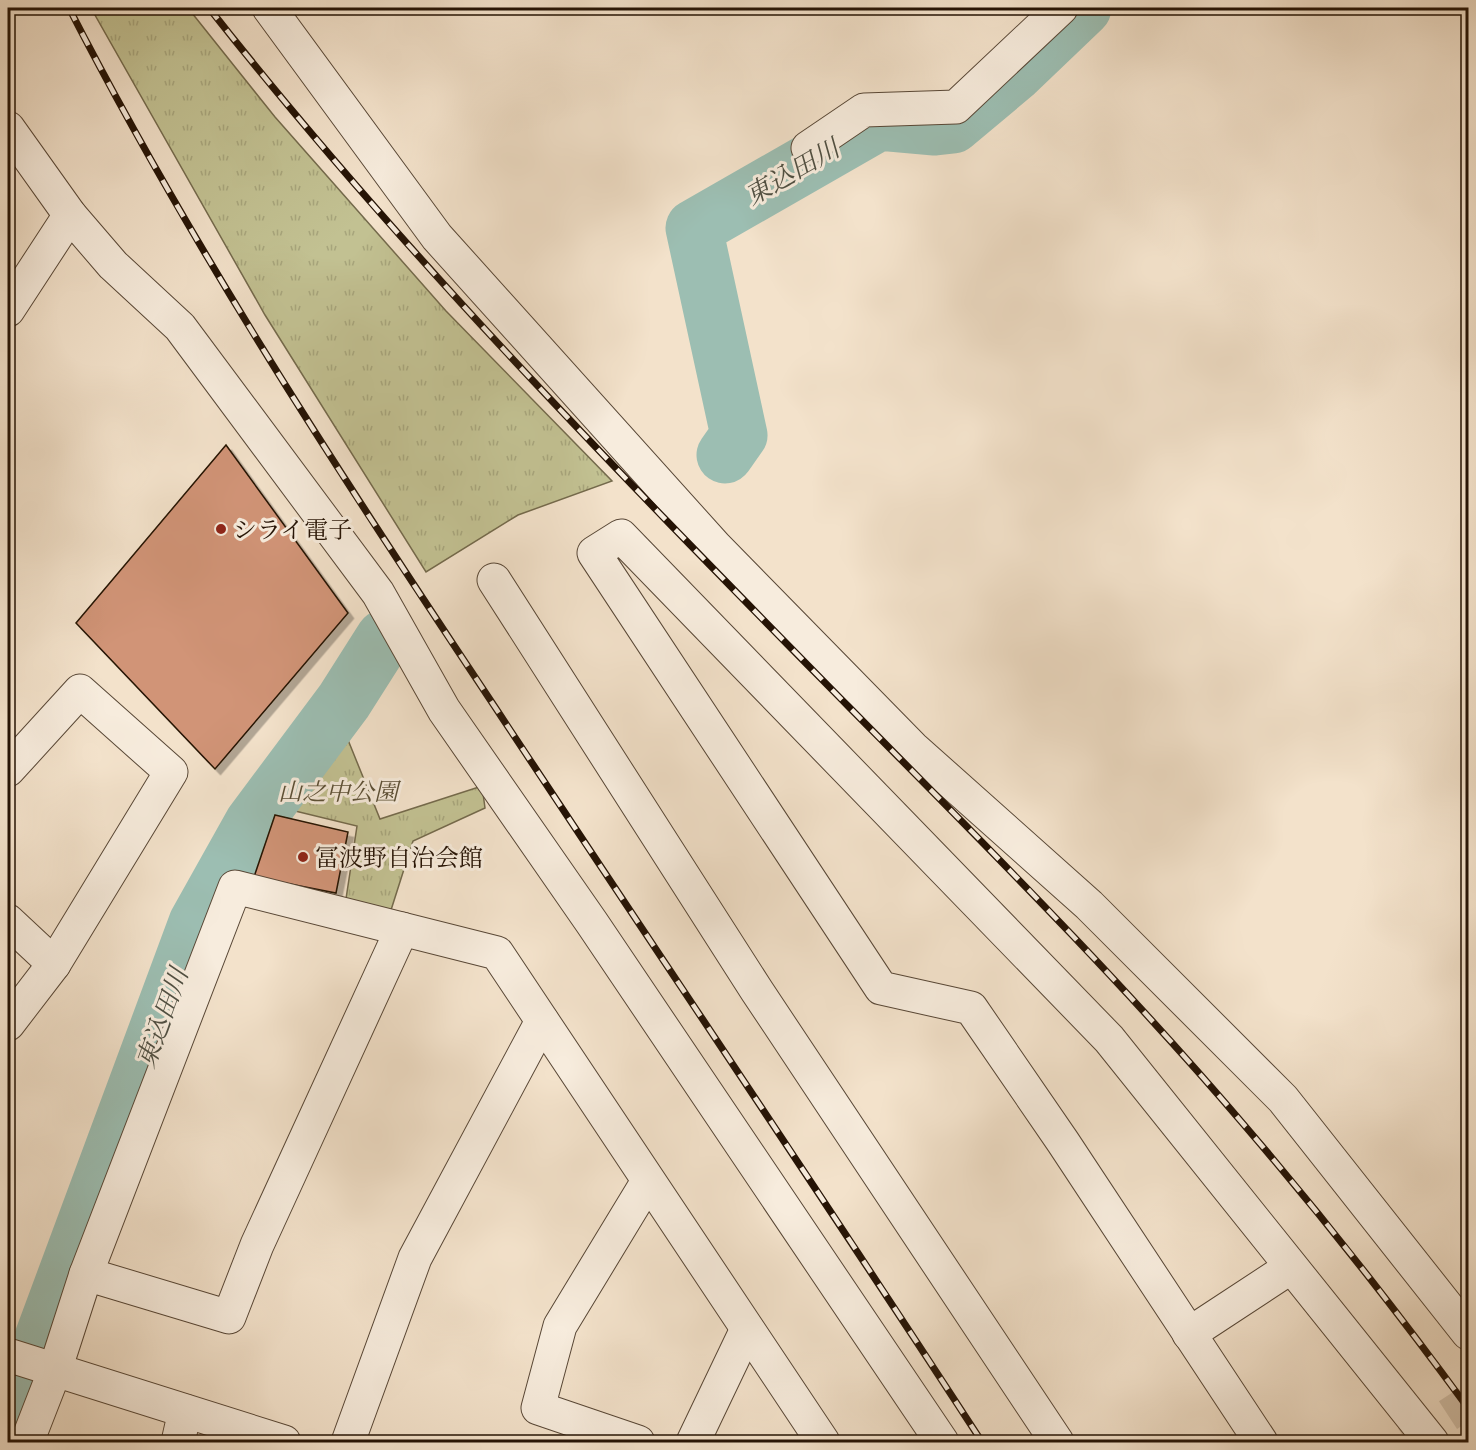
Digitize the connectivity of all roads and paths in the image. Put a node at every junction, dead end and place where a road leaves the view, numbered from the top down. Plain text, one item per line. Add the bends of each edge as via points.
1 (269, 8) edge
2 (1061, 8) edge
3 (8, 128) edge
4 (808, 148) dead end
5 (70, 215) junction
6 (8, 310) edge
7 (494, 580) dead end
8 (8, 770) edge
9 (8, 921) edge
10 (402, 929) junction
11 (54, 964) junction
12 (542, 1021) junction
13 (8, 1024) edge
14 (648, 1181) junction
15 (1291, 1267) junction
16 (86, 1274) junction
17 (1465, 1325) edge
18 (747, 1329) junction
19 (1189, 1334) junction
20 (8, 1355) edge
21 (48, 1368) junction
22 (182, 1427) edge
23 (27, 1443) edge
24 (284, 1443) edge
25 (348, 1443) edge
26 (638, 1443) edge
27 (693, 1443) edge
28 (823, 1443) edge
29 (942, 1443) edge
30 (1057, 1443) edge
31 (1261, 1443) edge
32 (1432, 1443) edge

1 - 17 street via 438,237 715,546 913,748 1089,905 1282,1100
2 - 4 street via 956,107 864,110
3 - 5 street
5 - 6 street
5 - 29 street via 113,265 180,327 378,593 444,710 592,922
7 - 30 street via 757,991
8 - 11 street via 80,691 171,772
9 - 11 street
10 - 12 street via 497,953
10 - 16 street via 257,1245 229,1317
10 - 16 street via 235,886
11 - 13 street
12 - 14 street
12 - 25 street via 415,1258
14 - 18 street
14 - 26 street via 560,1326 538,1408
15 - 19 street
15 - 19 street via 1109,1039 621,536 594,553 881,988 971,1008
15 - 32 street
16 - 21 street
18 - 27 street
18 - 28 street
19 - 31 street
20 - 21 street
21 - 22 street
21 - 23 street
22 - 24 street

